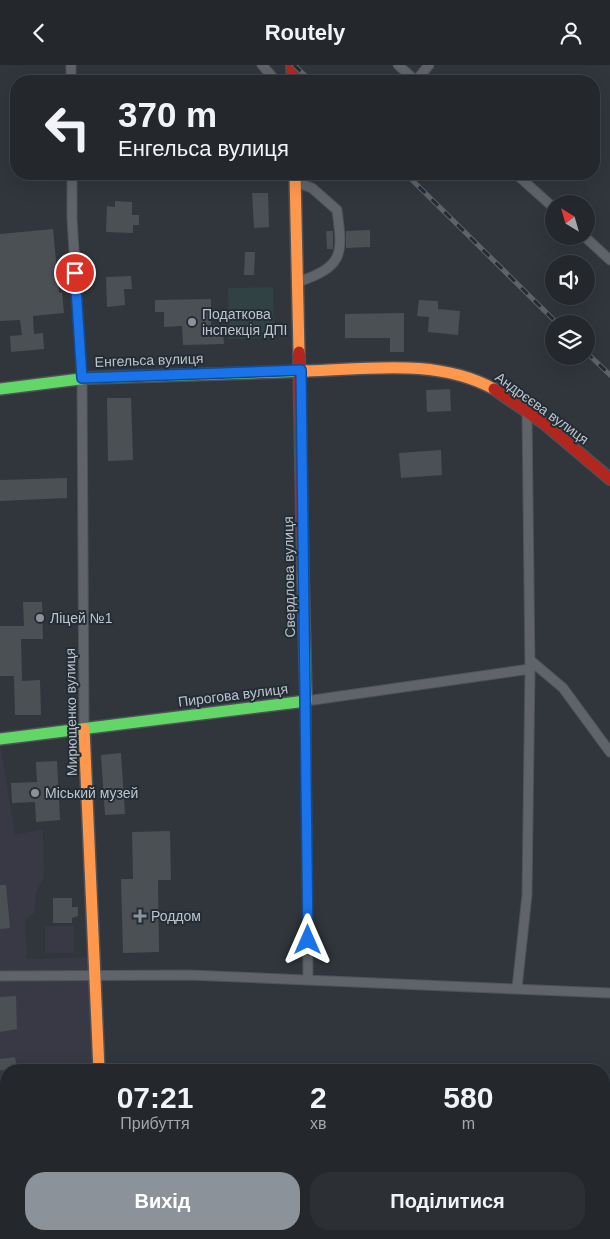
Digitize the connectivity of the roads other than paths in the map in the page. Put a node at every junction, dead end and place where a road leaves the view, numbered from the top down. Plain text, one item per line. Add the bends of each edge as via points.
1 (262, 65) edge
2 (398, 65) edge
3 (429, 65) edge
4 (271, 75) edge
5 (409, 75) edge
6 (421, 75) edge
7 (72, 180) edge
8 (295, 180) edge
9 (298, 180) edge
10 (523, 180) edge
11 (545, 200) edge
12 (594, 245) edge
13 (610, 260) edge
14 (298, 282) junction
15 (301, 370) junction
16 (82, 378) junction
17 (0, 389) edge
18 (527, 412) junction
19 (610, 479) edge
20 (530, 660) junction
21 (530, 669) junction
22 (306, 701) junction
23 (84, 729) junction
24 (0, 739) edge
25 (610, 752) edge
26 (96, 975) junction
27 (0, 976) edge
28 (308, 980) junction
29 (517, 988) junction
30 (610, 993) edge
31 (99, 1064) edge

1 - 4 street
2 - 5 street
3 - 6 street
7 - 16 street, Мирющенко вулиця
8 - 14 street, Свердлова вулиця
9 - 14 street via 337,210 340,251 333,265 320,275
10 - 11 street
12 - 13 street
14 - 15 street, Свердлова вулиця
15 - 16 street, Енгельса вулиця
15 - 18 street, Андрєєва вулиця via 410,368 446,372 473,379 498,391
15 - 22 street, Свердлова вулиця
16 - 17 street, Енгельса вулиця
16 - 23 street, Мирющенко вулиця
18 - 19 street, Андрєєва вулиця
18 - 20 street
20 - 21 street
20 - 25 street via 563,688
21 - 22 street, Пирогова вулиця
21 - 29 street via 528,895
22 - 23 street, Пирогова вулиця
22 - 28 street, Свердлова вулиця
23 - 24 street, Пирогова вулиця
23 - 26 street, Мирющенко вулиця
26 - 27 street
26 - 28 street
26 - 31 street, Мирющенко вулиця
28 - 29 street
29 - 30 street

